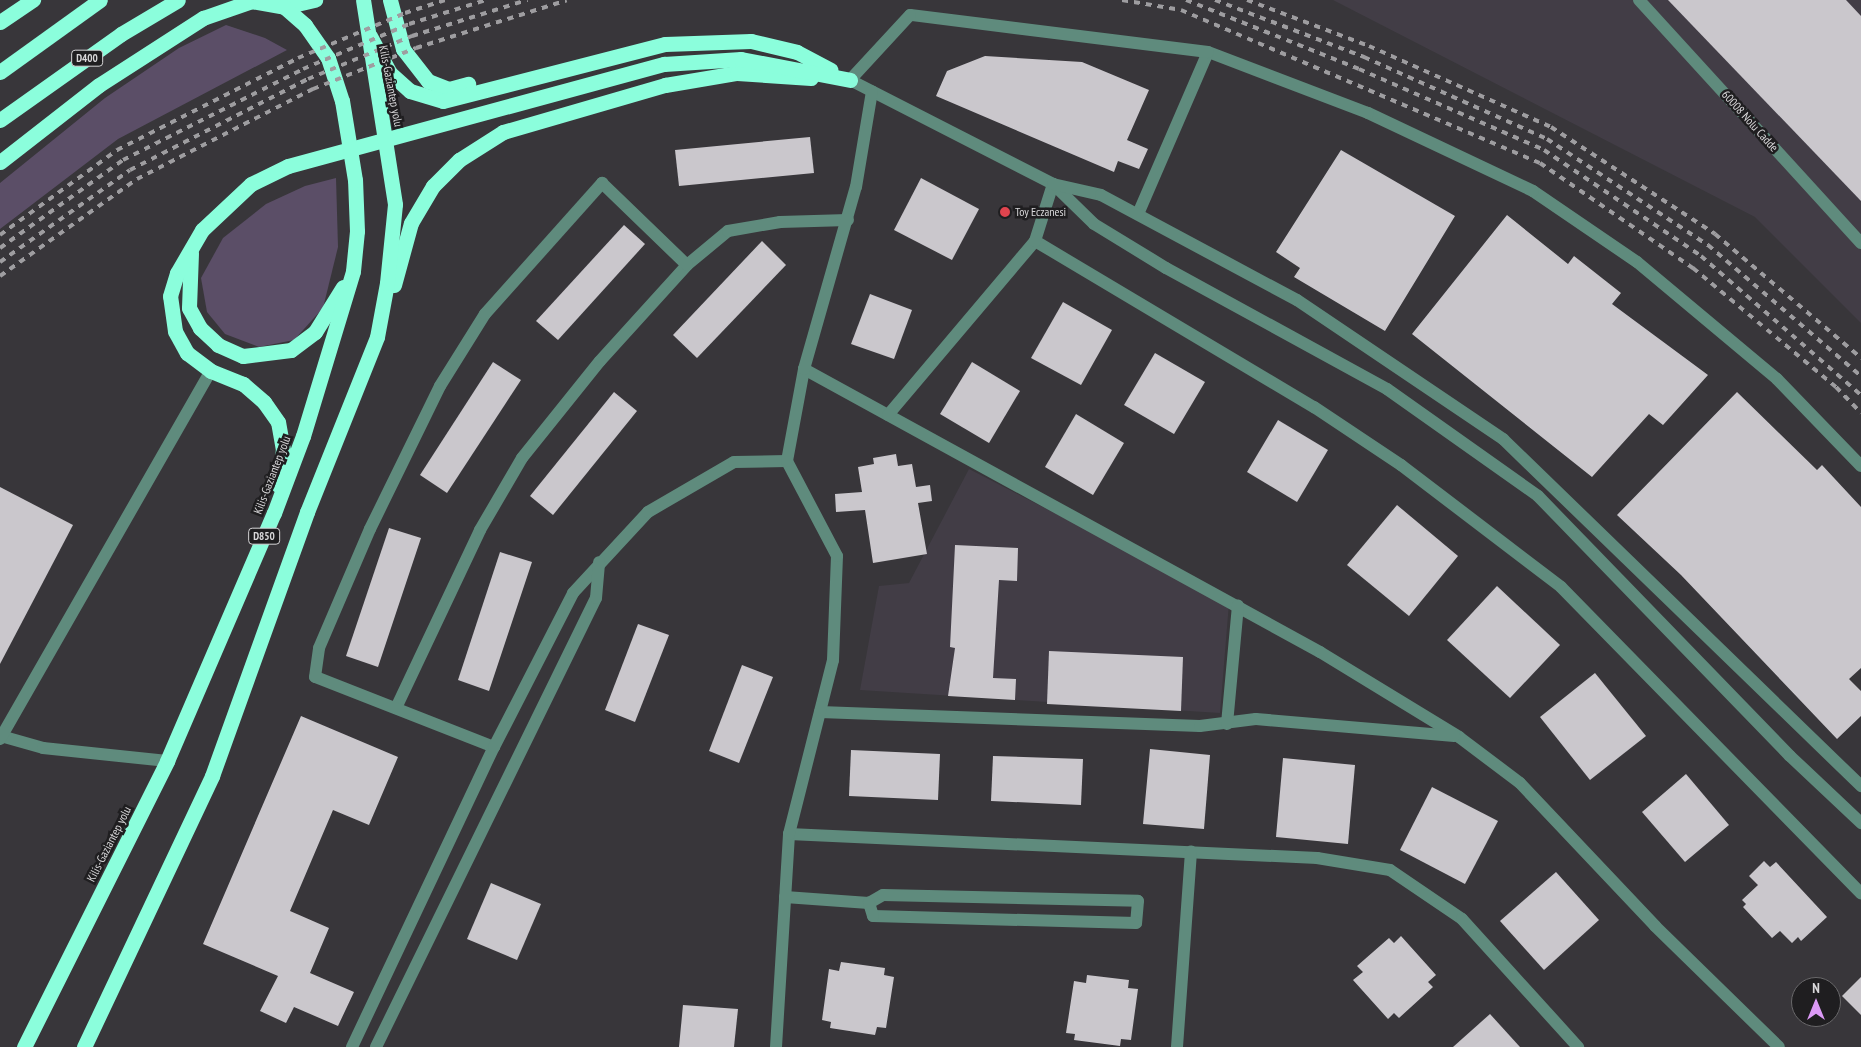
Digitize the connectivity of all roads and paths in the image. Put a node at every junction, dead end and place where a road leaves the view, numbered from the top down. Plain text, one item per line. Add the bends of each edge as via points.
1 (24, 0) edge
2 (33, 0) edge
3 (100, 0) edge
4 (178, 0) edge
5 (315, 0) edge
6 (363, 0) edge
7 (390, 0) edge
8 (1639, 0) edge
9 (247, 1) edge
10 (284, 7) junction
11 (5, 19) edge
12 (365, 25) junction
13 (1208, 52) junction
14 (556, 70) junction
15 (0, 72) edge
16 (850, 80) junction
17 (872, 91) junction
18 (0, 120) edge
19 (0, 162) edge
20 (1054, 184) junction
21 (1138, 214) junction
22 (848, 220) junction
23 (1035, 241) junction
24 (1861, 243) edge
25 (192, 247) junction
26 (687, 265) junction
27 (353, 271) junction
28 (377, 337) junction
29 (804, 369) junction
30 (211, 371) junction
31 (888, 415) junction
32 (787, 461) junction
33 (1861, 466) edge
34 (274, 513) junction
35 (599, 562) junction
36 (1238, 606) junction
37 (396, 708) junction
38 (820, 712) junction
39 (1227, 724) junction
40 (1459, 737) junction
41 (1, 738) edge
42 (494, 746) junction
43 (167, 761) junction
44 (1861, 786) edge
45 (1861, 822) edge
46 (789, 834) junction
47 (1191, 851) junction
48 (1861, 893) edge
49 (785, 897) junction
50 (869, 902) junction
51 (24, 1047) edge
52 (84, 1047) edge
53 (352, 1047) edge
54 (376, 1047) edge
55 (776, 1047) edge
56 (1177, 1047) edge
57 (1578, 1047) edge
58 (1779, 1047) edge

1 - 11 highway
2 - 11 highway
3 - 15 highway
4 - 18 highway, D400 via 121,34
5 - 10 highway
6 - 12 highway, Kilis-Gaziantep yolu / D850
7 - 14 highway via 404,49 428,81 449,89 486,79
8 - 24 street, 60008 Nolu Cadde
9 - 10 highway
9 - 19 highway via 203,18 99,84
10 - 27 highway, Kilis-Gaziantep yolu / D850 via 305,25 328,58 342,101 355,180 358,231
12 - 14 highway via 390,73 410,91 443,101
12 - 28 highway, Kilis-Gaziantep yolu / D850 via 395,204 387,283
13 - 16 street via 910,15
13 - 21 street
13 - 33 street via 1368,113 1533,191 1637,262 1777,379
14 - 16 highway via 665,44 752,41 797,52
16 - 17 street
16 - 25 highway via 741,59 664,64 288,166 251,184 222,209
16 - 28 highway via 737,73 665,85 503,132 459,160 433,186 411,223
17 - 20 street
17 - 22 street
20 - 21 street via 1101,195
20 - 23 street
20 - 45 street via 1094,224 1166,268 1387,388 1538,496 1790,756
21 - 44 street via 1296,300 1503,439
22 - 26 street via 780,222 728,231
22 - 29 street
23 - 31 street
23 - 48 street via 1314,406 1401,466 1561,587
25 - 27 highway via 187,284 190,308 200,328 218,345 243,356 291,350 315,332
25 - 30 highway via 176,272 170,296 175,331 187,353
26 - 37 street via 600,361 522,458 480,530
26 - 37 street via 602,182 485,314 440,386 370,529 319,648 315,677
27 - 34 highway, Kilis-Gaziantep yolu / D850 via 303,436
28 - 52 highway, Kilis-Gaziantep yolu / D850 via 307,512 212,776
29 - 31 street
29 - 32 street
30 - 34 highway via 242,384 264,402 278,422 283,450
30 - 41 street
31 - 36 street
32 - 35 street via 734,462 648,512
32 - 38 street via 837,556 833,660
34 - 43 highway, Kilis-Gaziantep yolu / D850
35 - 42 street via 573,593
35 - 54 street via 596,598
36 - 39 street
36 - 40 street
37 - 42 street
38 - 39 street
38 - 46 street
39 - 40 street via 1256,719
40 - 58 street via 1520,783 1655,926
41 - 43 street via 44,748
42 - 53 street
43 - 51 highway, Kilis-Gaziantep yolu / D850
46 - 47 street
46 - 49 street
47 - 56 street
47 - 57 street via 1317,858 1390,870 1462,919
49 - 50 street
49 - 55 street
50 - 50 street via 883,895 1138,901 1136,923 873,916

